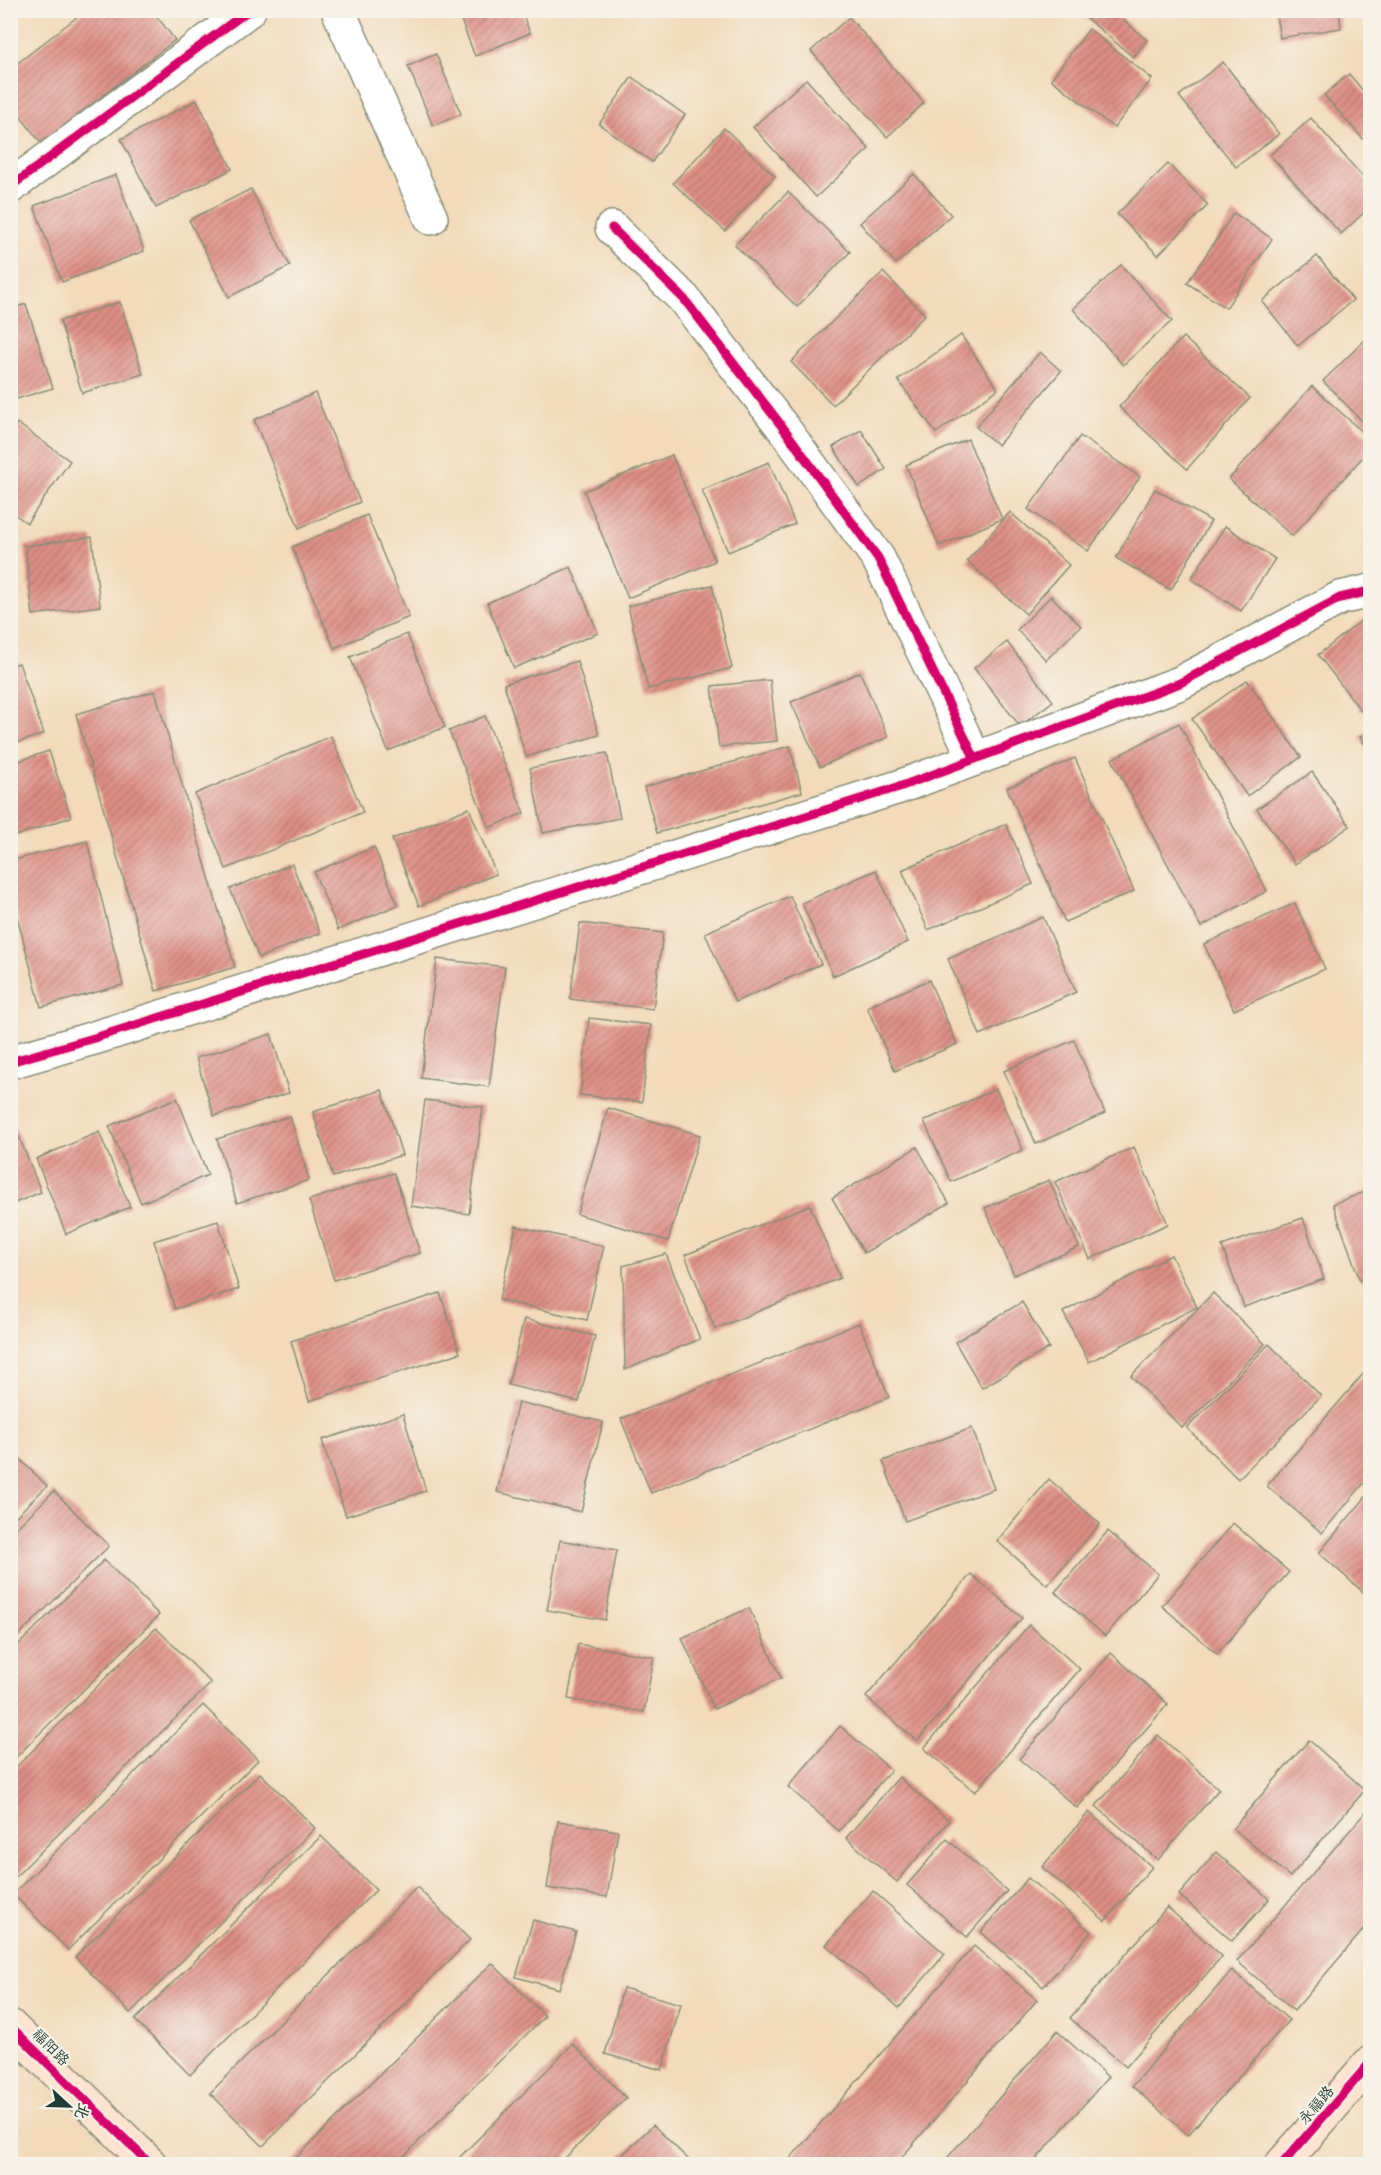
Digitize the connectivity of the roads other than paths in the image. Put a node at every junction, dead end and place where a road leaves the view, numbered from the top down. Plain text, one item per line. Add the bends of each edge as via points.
1 (338, 10) edge
2 (226, 16) edge
3 (10, 187) edge
4 (431, 218) dead end
5 (612, 228) dead end
6 (1371, 591) edge
7 (975, 759) junction
8 (10, 1062) edge
9 (10, 2026) edge
10 (1371, 2063) edge
11 (150, 2164) edge
12 (1282, 2164) edge

1 - 4 street
2 - 3 street
5 - 7 street via 684,299 878,558
6 - 7 street via 1340,598 1180,683
7 - 8 street via 887,790
9 - 11 street, 福阳路
10 - 12 street, 永福路

